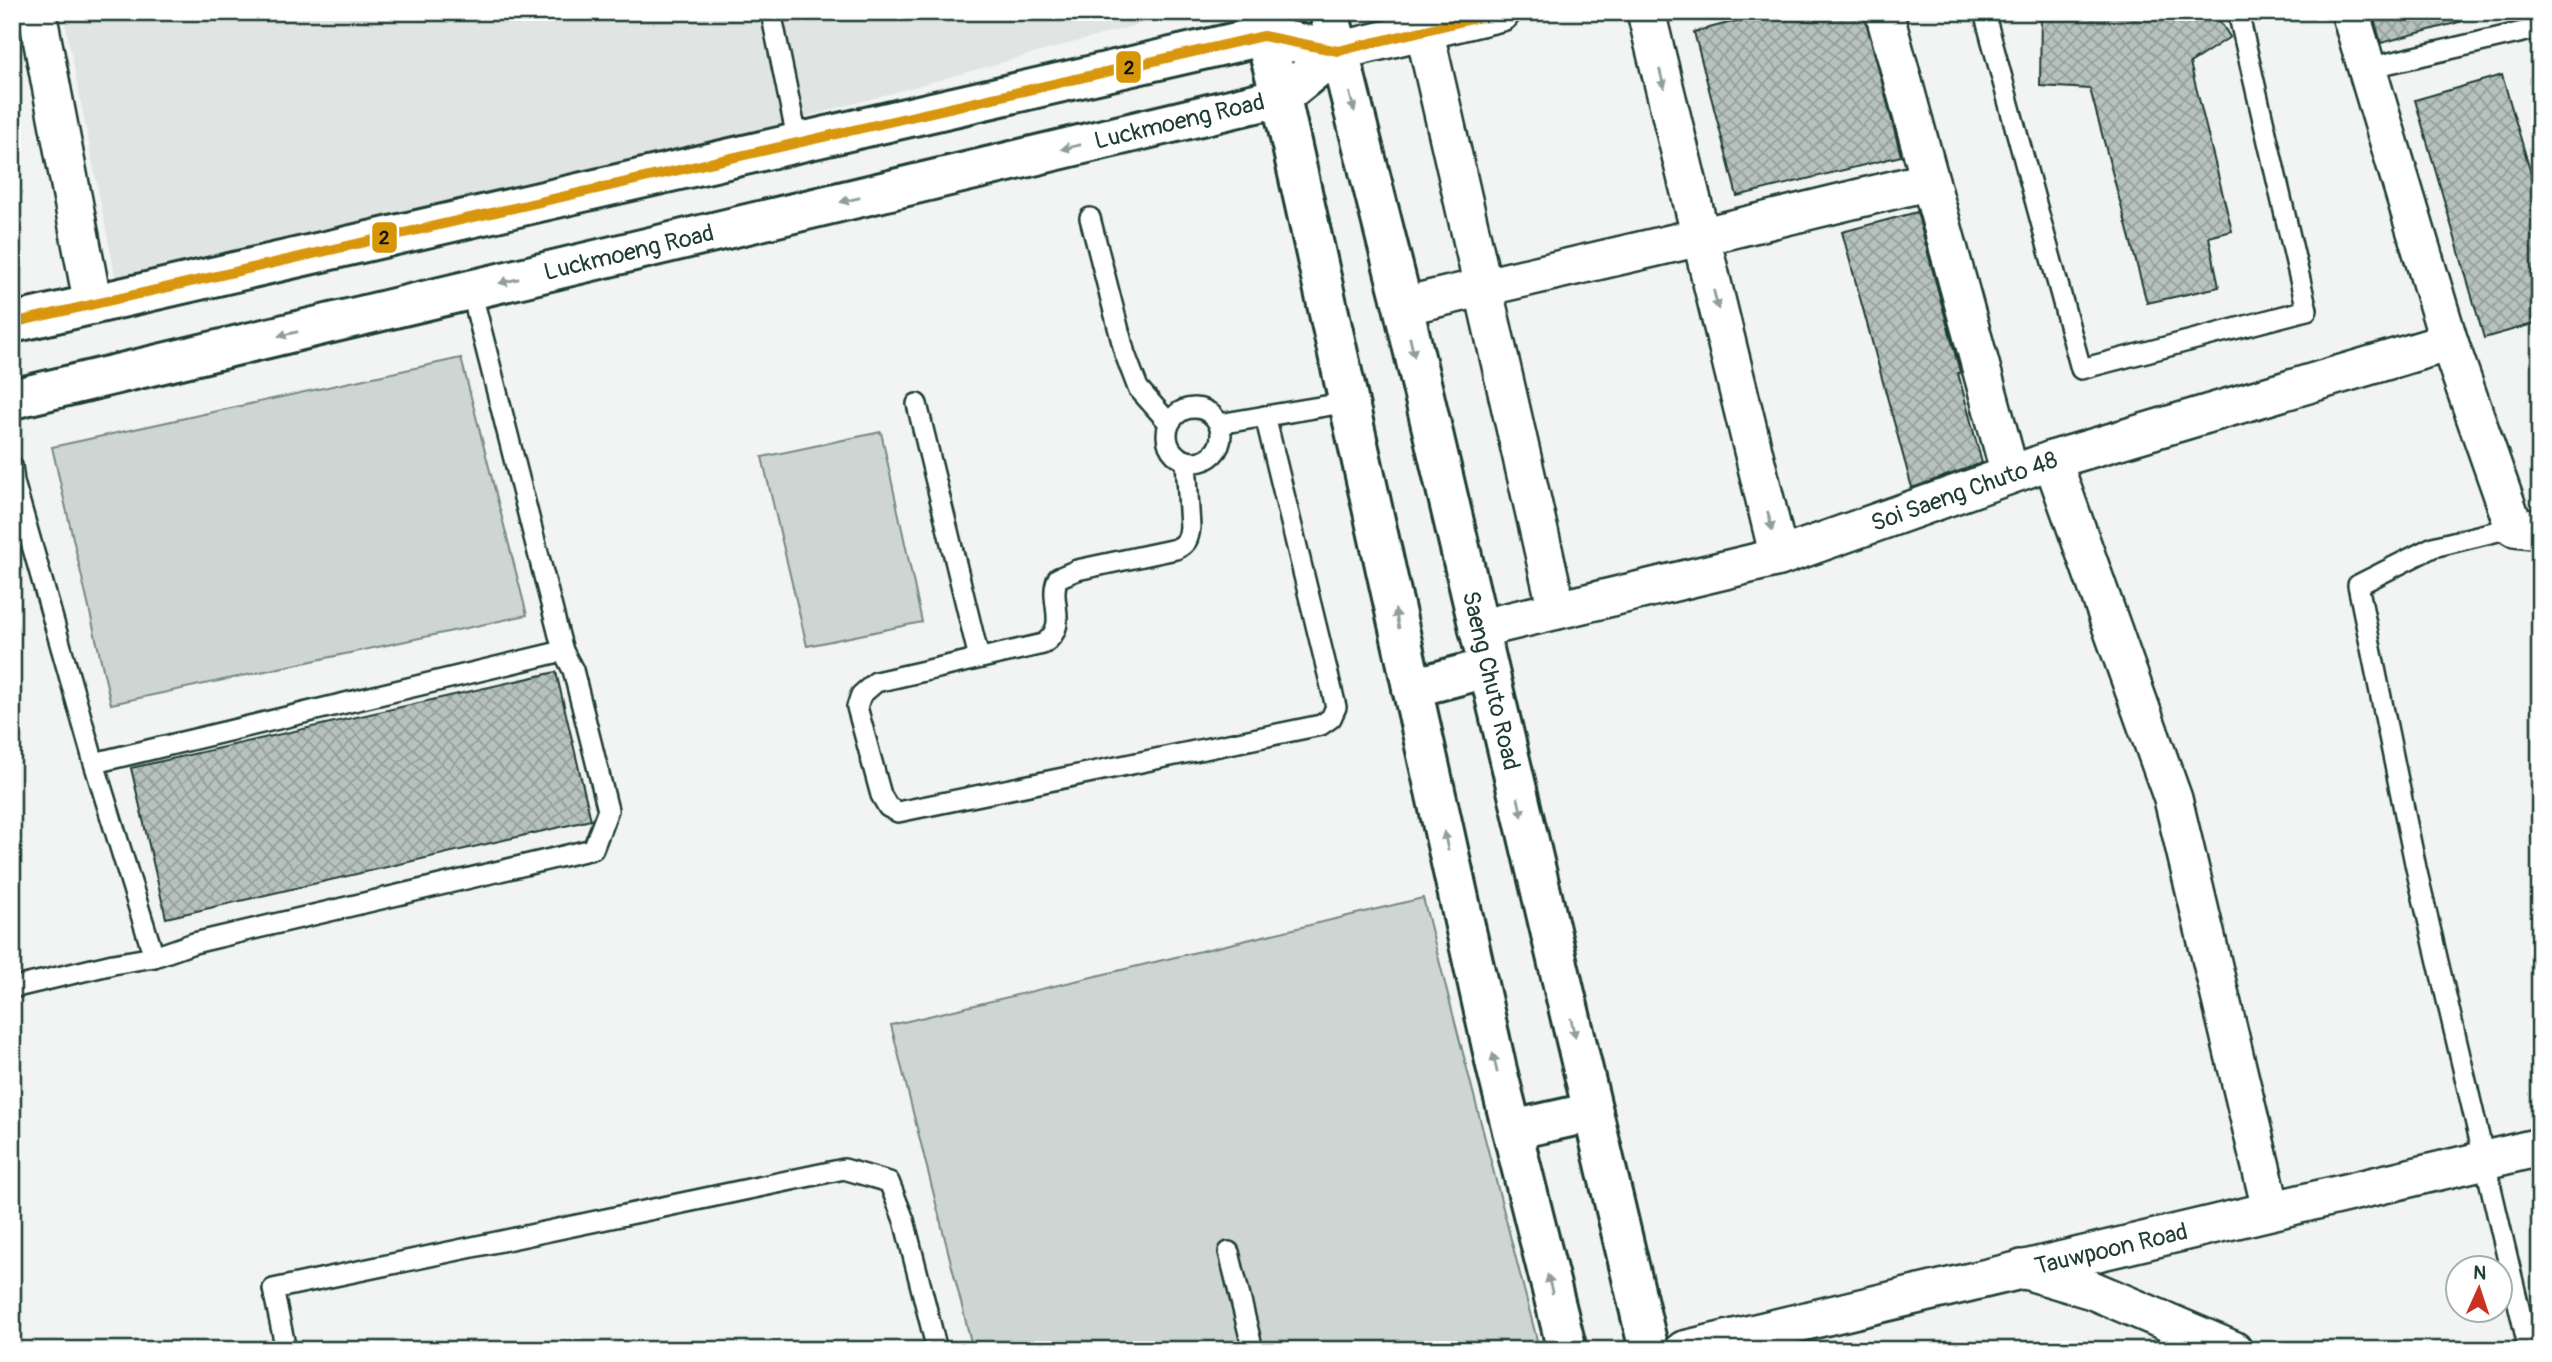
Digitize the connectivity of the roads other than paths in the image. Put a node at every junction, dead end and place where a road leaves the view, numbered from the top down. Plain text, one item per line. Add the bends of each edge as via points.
1 (37, 12) edge
2 (771, 12) edge
3 (1329, 12) edge
4 (1501, 12) edge
5 (1646, 12) edge
6 (1884, 12) edge
7 (1984, 12) edge
8 (2238, 12) edge
9 (2350, 12) edge
10 (1423, 21) edge
11 (1261, 24) edge
12 (2540, 28) edge
13 (1338, 51) junction
14 (2368, 68) junction
15 (1281, 97) junction
16 (799, 143) junction
17 (1930, 181) junction
18 (1090, 218) dead end
19 (1700, 237) junction
20 (1484, 287) junction
21 (471, 290) junction
22 (93, 304) junction
23 (1403, 306) junction
24 (12, 323) edge
25 (2449, 342) junction
26 (12, 399) edge
27 (1349, 402) junction
28 (917, 404) dead end
29 (1265, 416) junction
30 (1169, 422) junction
31 (1219, 424) junction
32 (2052, 460) junction
33 (1186, 461) junction
34 (12, 466) edge
35 (2010, 474) junction
36 (2527, 528) edge
37 (1779, 557) junction
38 (1557, 610) junction
39 (1478, 629) junction
40 (563, 651) junction
41 (979, 658) junction
42 (1487, 668) junction
43 (1412, 688) junction
44 (94, 763) junction
45 (155, 957) junction
46 (12, 988) edge
47 (1593, 1112) junction
48 (1512, 1130) junction
49 (2540, 1147) edge
50 (2485, 1159) junction
51 (2271, 1209) junction
52 (1229, 1252) dead end
53 (2021, 1269) junction
54 (286, 1350) edge
55 (937, 1350) edge
56 (1253, 1350) edge
57 (1567, 1350) edge
58 (1649, 1350) edge
59 (1684, 1350) edge
60 (2233, 1350) edge
61 (2529, 1350) edge

1 - 22 street
2 - 16 lane
3 - 13 main road, Saeng Chuto Road
4 - 10 street
5 -> 19 street
6 - 17 street
7 - 8 lane via 2081,369 2307,310
9 - 14 street
10 - 13 street
10 - 20 street
11 - 13 main road
11 - 15 main road
11 - 16 main road
12 - 14 lane
13 - 15 main road, Luckmoeng Road
13 -> 23 main road, Saeng Chuto Road
14 - 25 street
15 -> 21 main road, Luckmoeng Road
15 - 27 main road
16 - 22 main road
17 - 19 street
17 - 35 street
18 - 30 lane via 1129,365 1138,388
19 - 20 street
19 -> 37 street
20 - 23 street
20 - 38 street
21 -> 26 main road, Luckmoeng Road
21 - 40 lane
22 - 24 main road
23 -> 39 main road, Saeng Chuto Road
25 - 32 street, Soi Saeng Chuto 48
25 - 36 street
27 - 29 lane
43 -> 27 main road
28 - 41 lane
29 - 31 lane
29 - 41 lane via 1336,706 1331,718 1321,725 898,812 888,807 857,707 860,695 876,682
30 - 31 lane via 1179,411 1194,407 1209,412
30 - 33 lane via 1167,438 1173,452
31 - 33 lane via 1222,439 1214,453 1201,461
32 - 35 street, Soi Saeng Chuto 48
32 - 51 street via 2173,799
33 - 41 lane via 1190,527 1185,545 1065,573 1054,586 1057,613 1052,637 1043,644
34 - 44 lane
35 - 37 street, Soi Saeng Chuto 48
36 - 50 lane via 2433,547 2358,585 2416,868
37 - 38 street, Soi Saeng Chuto 48
38 - 39 street, Soi Saeng Chuto 48
39 - 42 main road, Saeng Chuto Road
40 - 44 lane
40 - 45 lane via 573,670 608,810 593,849 194,943
42 - 43 main road
42 -> 47 main road, Saeng Chuto Road
48 -> 43 main road
44 - 45 lane
45 - 46 lane
47 - 48 main road
47 - 58 main road, Saeng Chuto Road
57 -> 48 main road
49 - 50 street, Tauwpoon Road
50 - 51 street, Tauwpoon Road
50 - 61 lane
51 - 53 street, Tauwpoon Road
52 - 56 lane
53 - 59 street, Tauwpoon Road
53 - 60 street via 2092,1290
54 - 55 lane via 273,1289 844,1169 889,1182 904,1220

